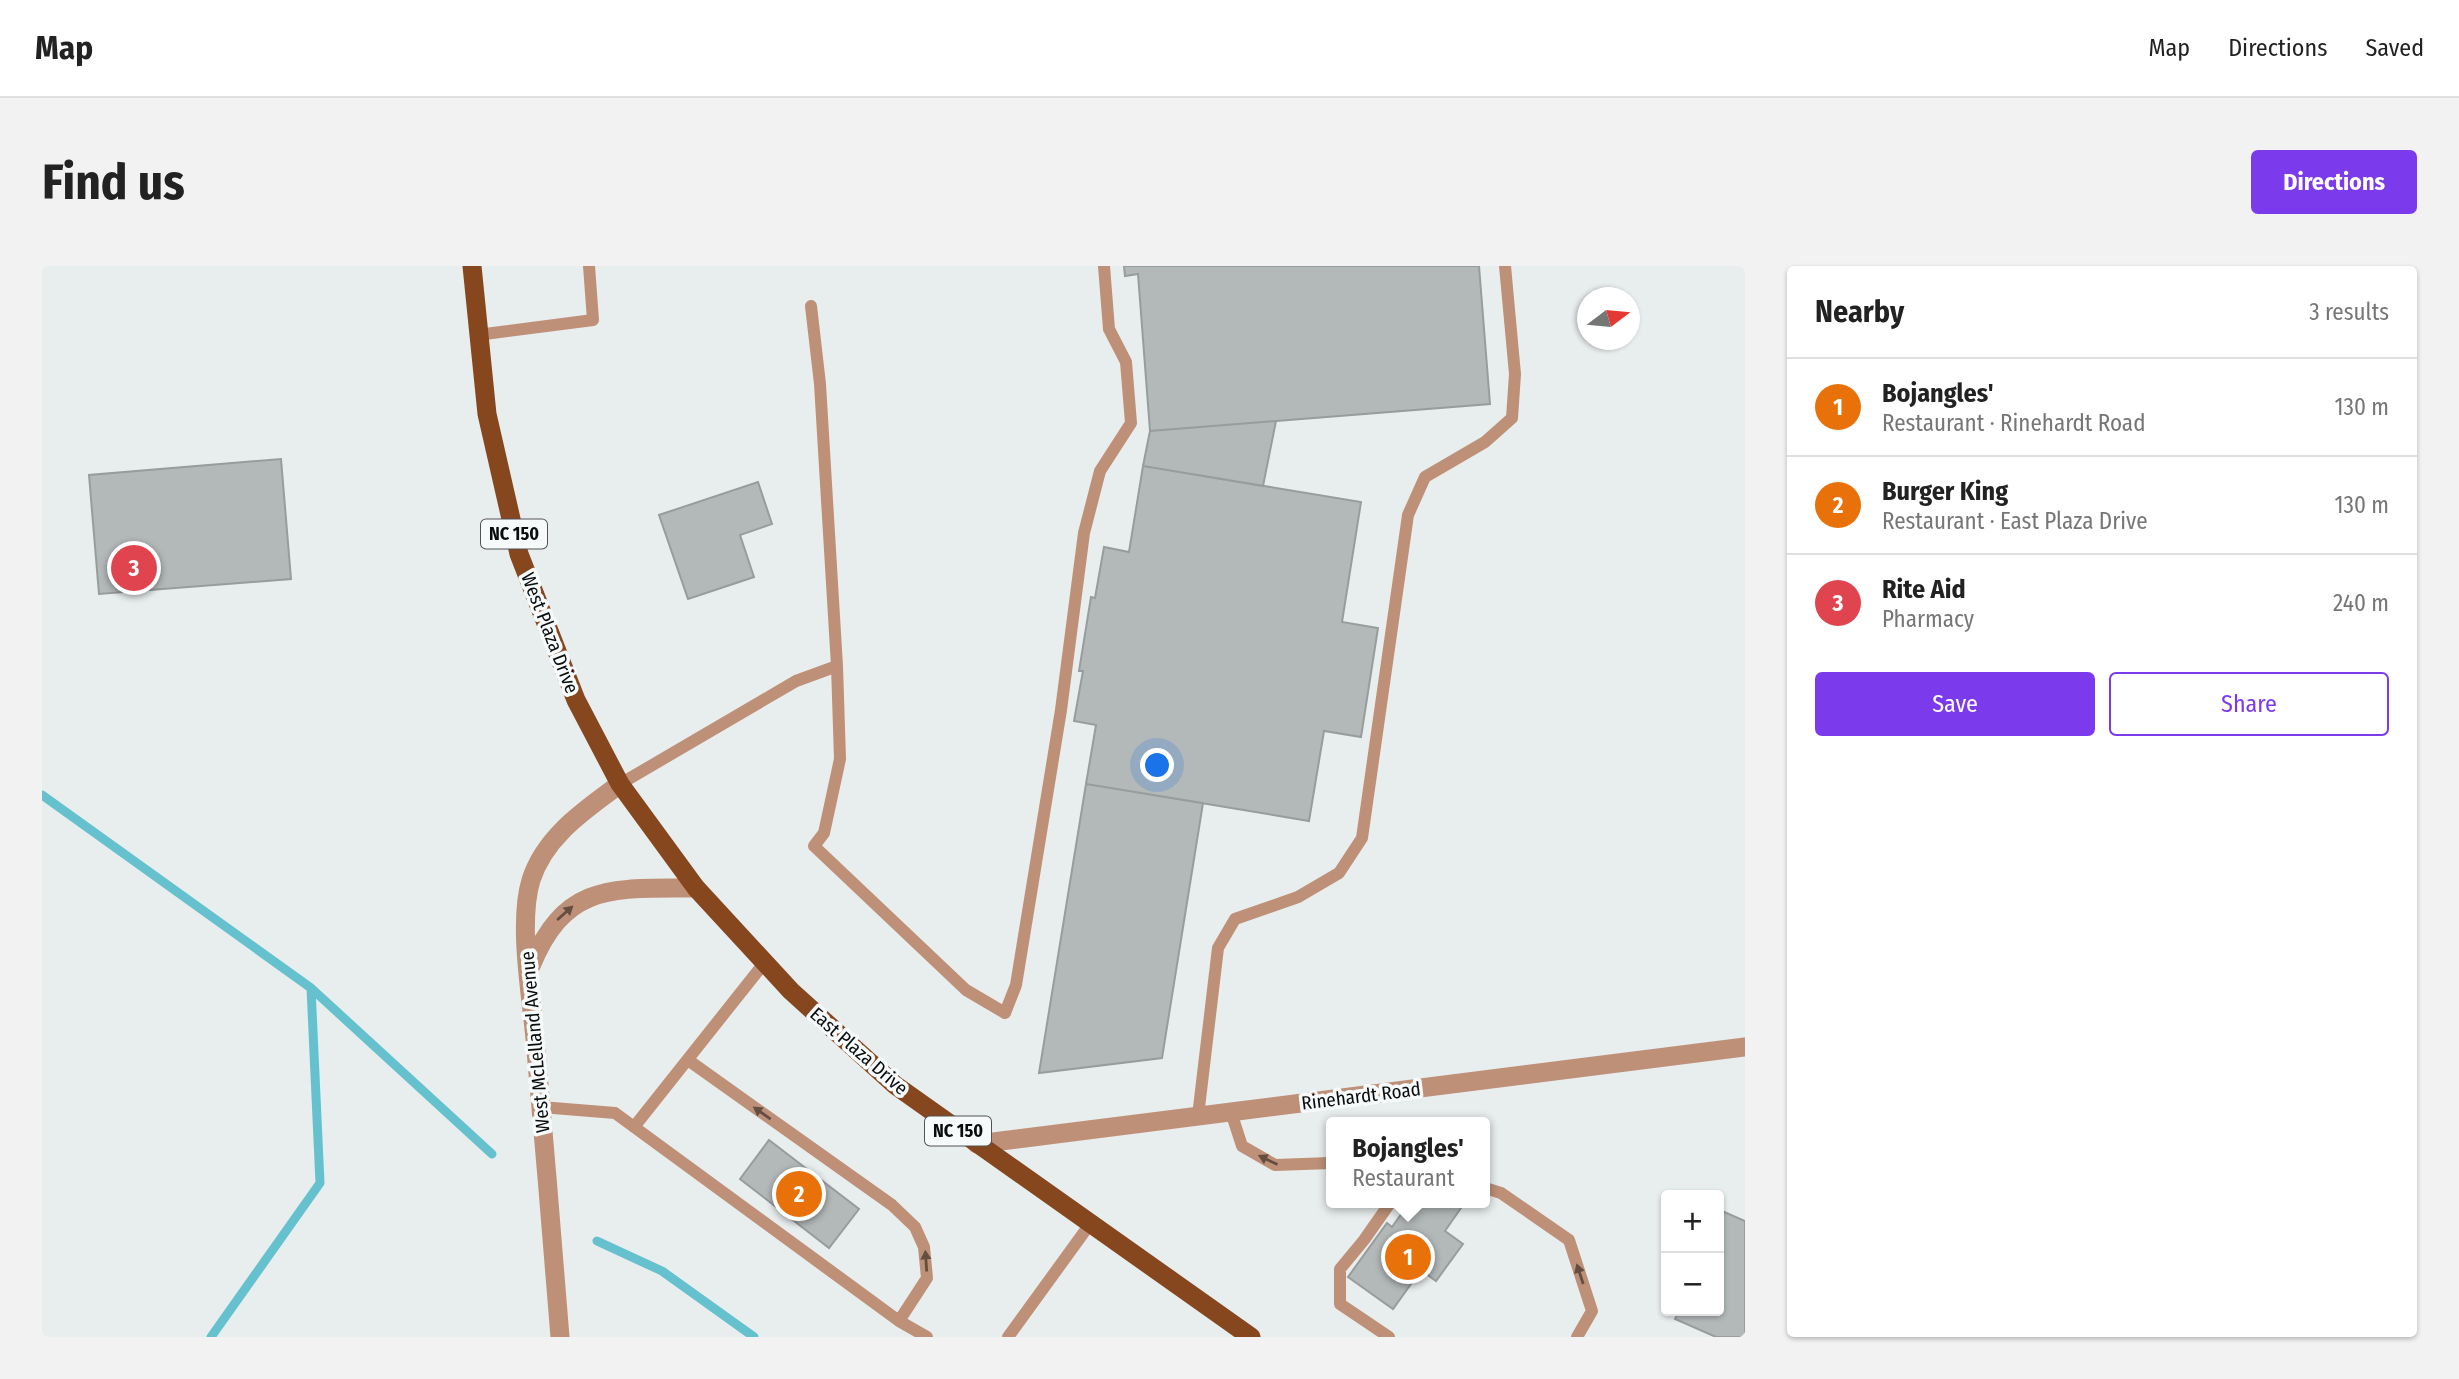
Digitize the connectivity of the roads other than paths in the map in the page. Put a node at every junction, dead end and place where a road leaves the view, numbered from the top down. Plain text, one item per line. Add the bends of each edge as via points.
1 (472, 266) edge
2 (589, 266) edge
3 (1104, 266) edge
4 (1505, 266) edge
5 (811, 306) dead end
6 (477, 335) junction
7 (837, 666) junction
8 (620, 784) junction
9 (696, 888) junction
10 (765, 962) junction
11 (529, 970) junction
12 (1745, 1047) edge
13 (688, 1060) junction
14 (541, 1107) junction
15 (1231, 1112) junction
16 (1198, 1116) junction
17 (635, 1128) junction
18 (977, 1144) junction
19 (1326, 1163) edge
20 (1490, 1190) edge
21 (1386, 1208) edge
22 (1090, 1224) junction
23 (899, 1321) junction
24 (561, 1337) edge
25 (927, 1337) edge
26 (1008, 1337) edge
27 (1251, 1337) edge
28 (1389, 1337) edge
29 (1577, 1337) edge

1 - 6 main road, West Plaza Drive / NC 150
2 - 6 lane via 593,320
3 - 7 lane via 1109,329 1126,362 1131,423 1100,471 1084,533 1017,985 1005,1013 967,990 814,846 824,833 840,759
4 - 16 lane via 1515,374 1512,418 1485,442 1425,477 1408,514 1362,838 1339,873 1298,897 1235,919 1218,948
5 - 7 lane
6 - 8 main road, West Plaza Drive / NC 150 via 487,414 519,554 576,701
7 - 8 lane via 796,681
8 - 9 main road, East Plaza Drive / NC 150
8 - 11 street, West McLelland Avenue via 558,834 532,877 526,901
9 - 10 main road, East Plaza Drive / NC 150
11 -> 9 street via 555,922 585,899 604,892
10 - 13 lane
10 - 18 main road, East Plaza Drive / NC 150 via 895,1085
11 - 14 street, West McLelland Avenue
12 - 15 street, Rinehardt Road
13 - 17 lane
23 -> 13 lane via 927,1278 925,1247 915,1227 892,1205
14 - 17 lane via 615,1113
14 - 24 street, West McLelland Avenue
15 - 16 street, Rinehardt Road
19 -> 15 lane via 1275,1165 1242,1146
16 - 18 street, Rinehardt Road
17 - 23 lane
18 - 22 main road, East Plaza Drive / NC 150
29 -> 20 lane via 1592,1311 1569,1240
21 - 28 lane via 1340,1269 1340,1304
22 - 26 lane
22 - 27 main road, East Plaza Drive / NC 150
23 - 25 lane

